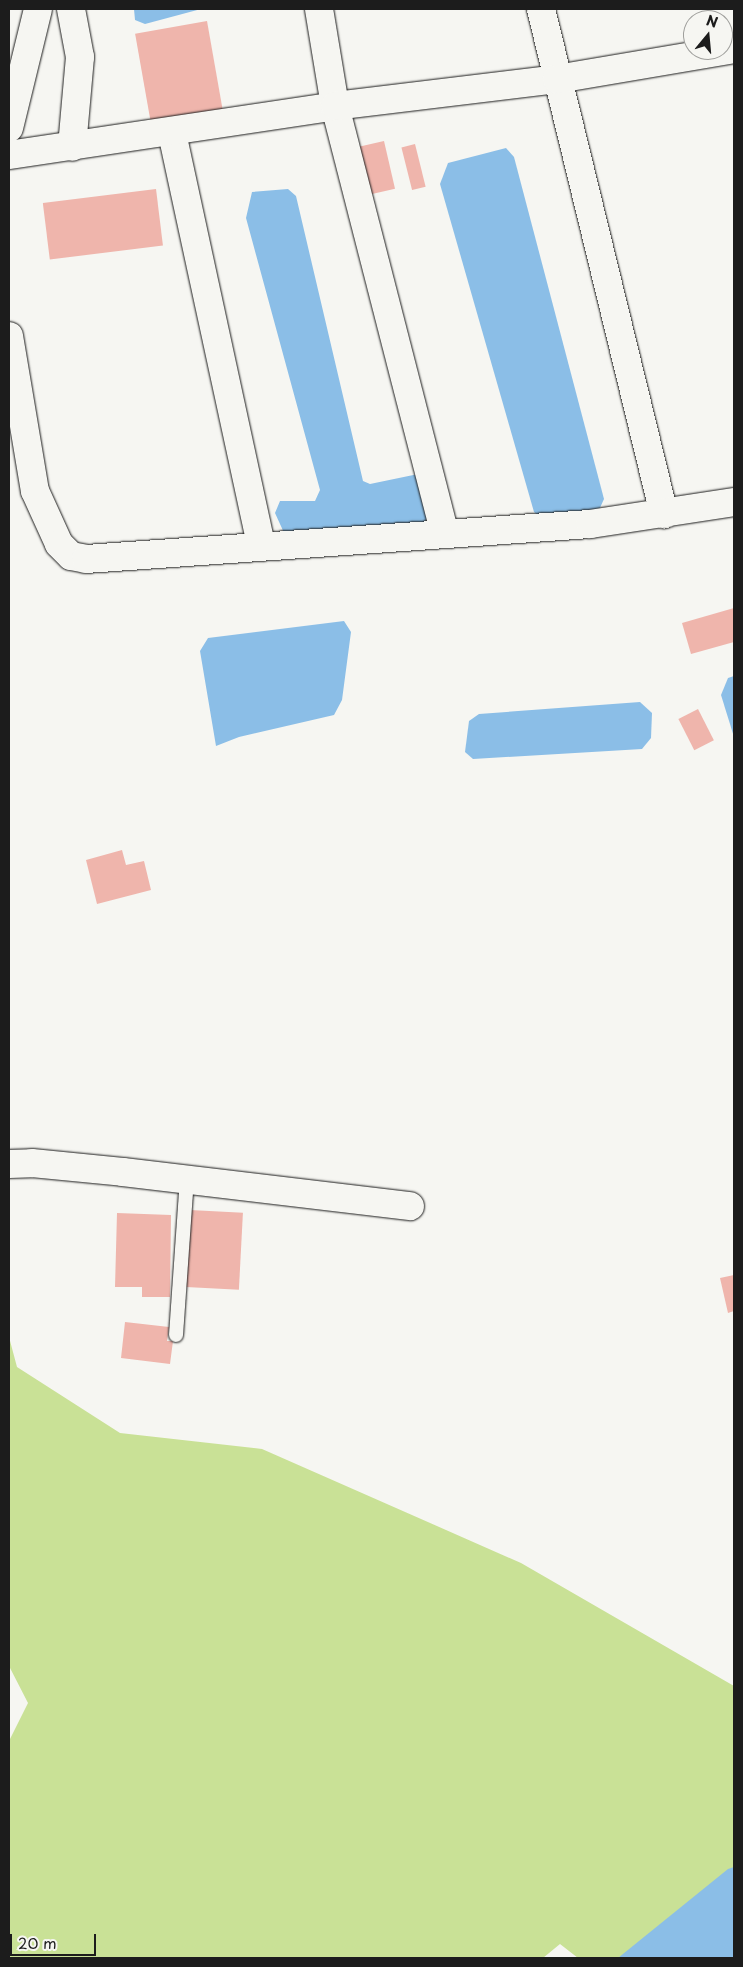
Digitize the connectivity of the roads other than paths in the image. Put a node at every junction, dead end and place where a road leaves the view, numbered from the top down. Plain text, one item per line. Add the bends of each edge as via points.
1 (38, 9) edge
2 (71, 9) edge
3 (319, 9) edge
4 (541, 9) edge
5 (734, 49) edge
6 (557, 79) junction
7 (335, 106) junction
8 (9, 128) edge
9 (172, 133) junction
10 (72, 147) junction
11 (9, 155) edge
12 (9, 336) edge
13 (734, 502) edge
14 (664, 514) junction
15 (445, 533) junction
16 (261, 545) junction
17 (9, 1164) edge
18 (187, 1179) junction
19 (410, 1206) dead end
20 (176, 1335) dead end

1 - 8 street
2 - 10 street via 80,57
3 - 7 street
4 - 6 street
5 - 6 street
6 - 7 street
6 - 14 street via 618,313
7 - 9 street
7 - 15 street
9 - 10 street
9 - 16 street
10 - 11 street
12 - 16 street via 35,491 59,544 71,556 86,559
13 - 14 street
14 - 15 street via 590,524
15 - 16 street
17 - 18 street via 32,1163
18 - 19 street
18 - 20 lane

